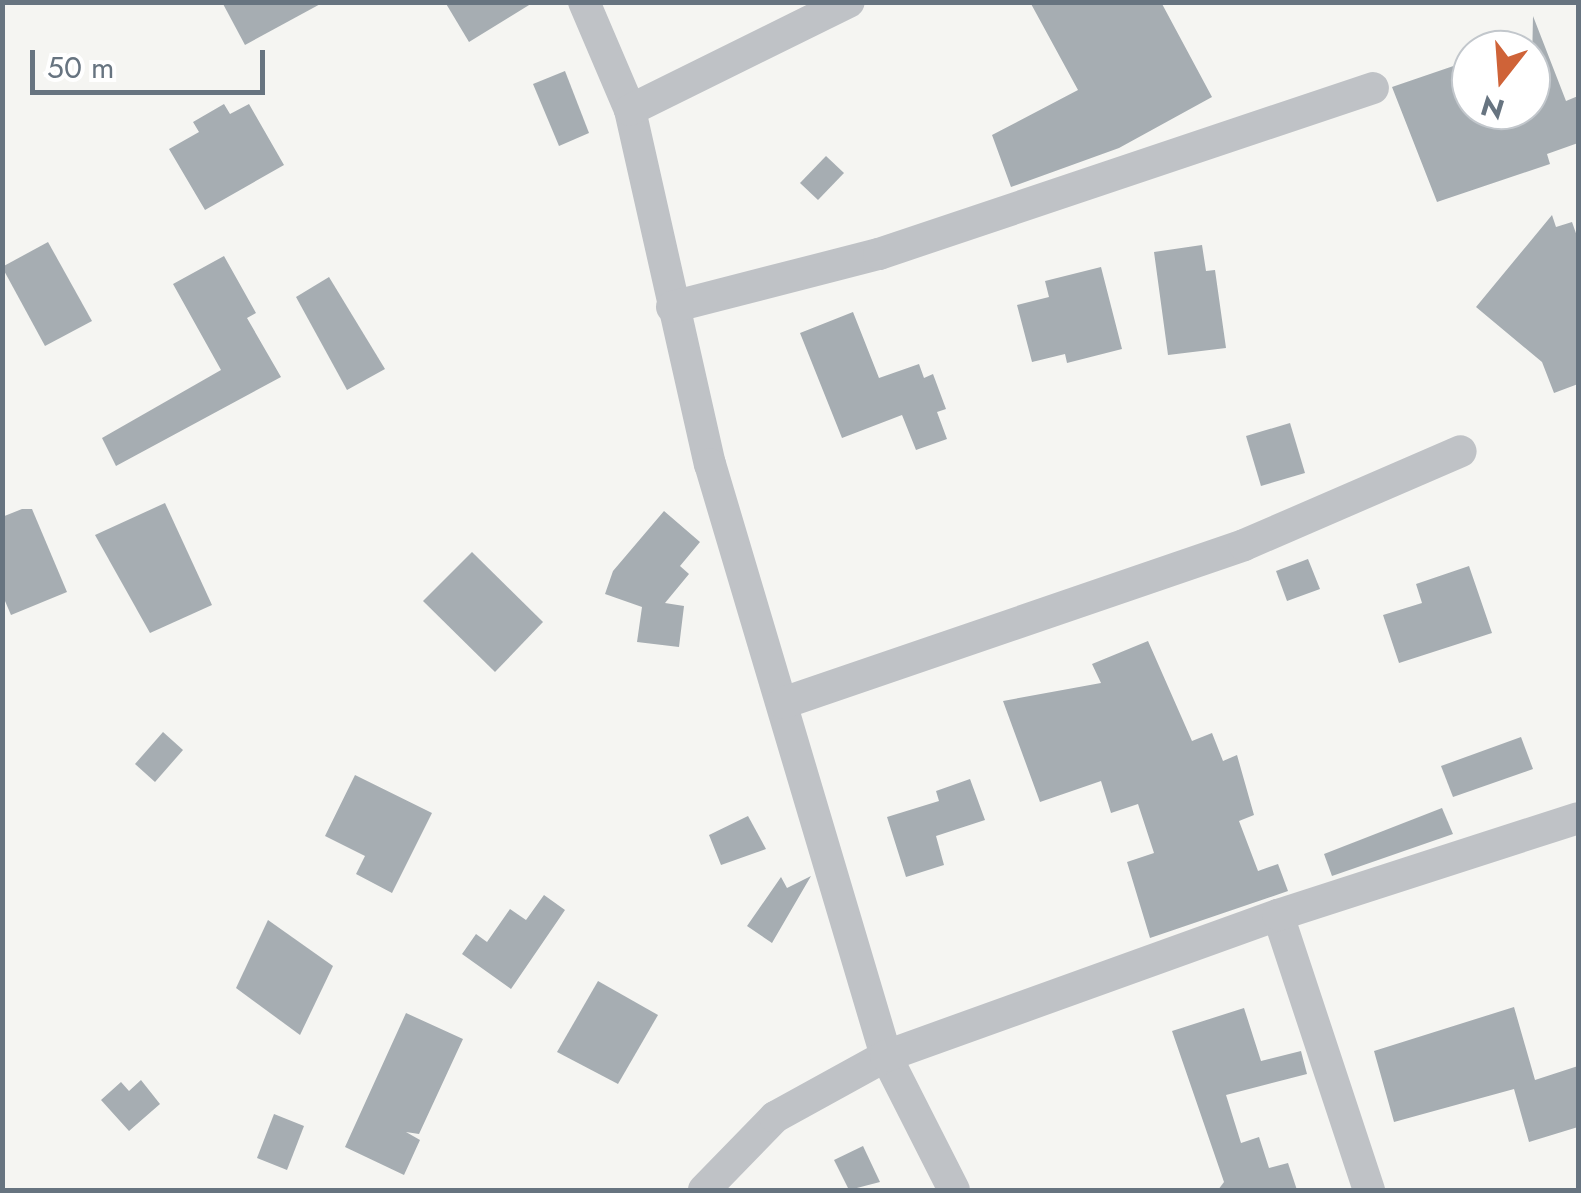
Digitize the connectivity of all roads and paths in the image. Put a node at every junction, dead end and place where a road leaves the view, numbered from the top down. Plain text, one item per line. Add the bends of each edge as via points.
1 (584, 2) edge
2 (849, 2) edge
3 (1373, 88) dead end
4 (630, 110) junction
5 (672, 307) junction
6 (1461, 451) dead end
7 (783, 703) junction
8 (1578, 818) edge
9 (1278, 915) junction
10 (886, 1056) junction
11 (704, 1190) edge
12 (954, 1190) edge
13 (1369, 1190) edge

1 - 4 street
2 - 4 street
3 - 5 street via 878,254
4 - 5 street
5 - 7 street via 710,464
6 - 7 street via 1244,545
7 - 10 street
8 - 9 street
9 - 10 street
9 - 13 street
10 - 11 street via 776,1116
10 - 12 street

